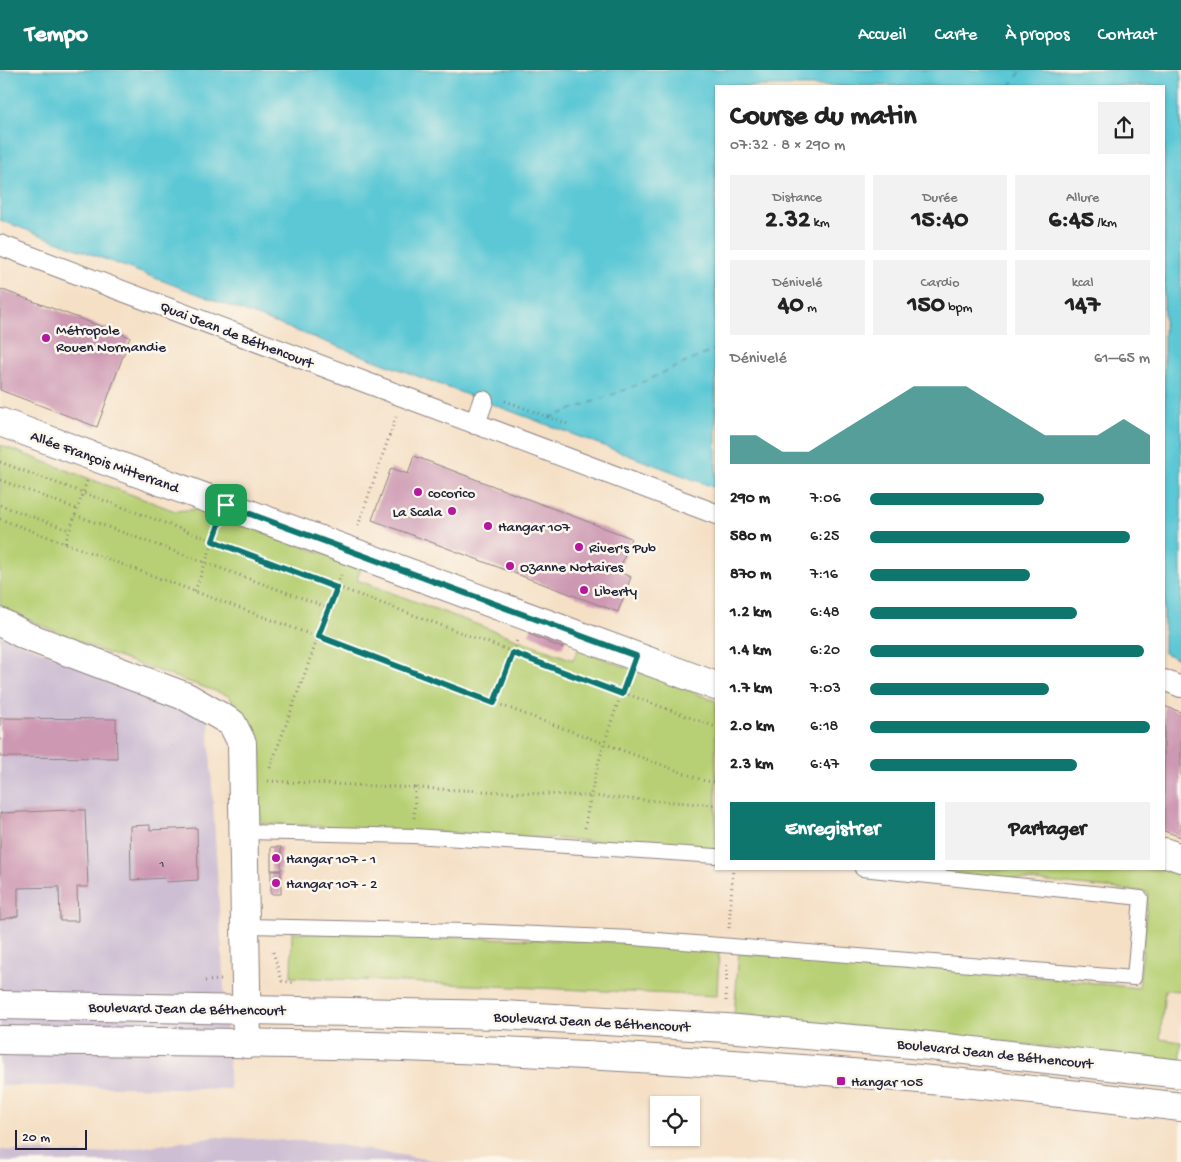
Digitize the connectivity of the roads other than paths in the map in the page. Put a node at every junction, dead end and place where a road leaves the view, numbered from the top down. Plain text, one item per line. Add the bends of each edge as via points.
1 (0, 244) edge
2 (483, 401) road end
3 (0, 422) edge
4 (475, 424) junction
5 (715, 514) edge
6 (0, 622) edge
7 (1165, 680) edge
8 (715, 686) edge
9 (1181, 686) edge
10 (246, 832) junction
11 (1165, 852) edge
12 (715, 856) edge
13 (1181, 858) edge
14 (872, 870) edge
15 (247, 926) junction
16 (0, 1005) edge
17 (247, 1009) junction
18 (0, 1040) edge
19 (247, 1044) junction
20 (1181, 1074) edge
21 (1181, 1107) edge

1 - 4 street, Quai Jean de Béthencourt
2 - 4 street
3 - 8 main road, Allée François Mitterrand
4 - 5 street, Quai Jean de Béthencourt
6 - 10 main road via 26,636 187,697 232,722 242,744
7 - 9 street
10 - 12 lane via 414,836
10 - 15 main road
11 - 13 main road
14 - 15 lane via 1141,898 1134,978 633,938
15 - 17 main road
16 - 17 main road, Boulevard Jean de Béthencourt
17 - 19 main road
17 - 20 main road, Boulevard Jean de Béthencourt via 503,1015 726,1028 910,1044
18 - 19 main road
19 - 21 main road via 521,1052 724,1063 1049,1091

